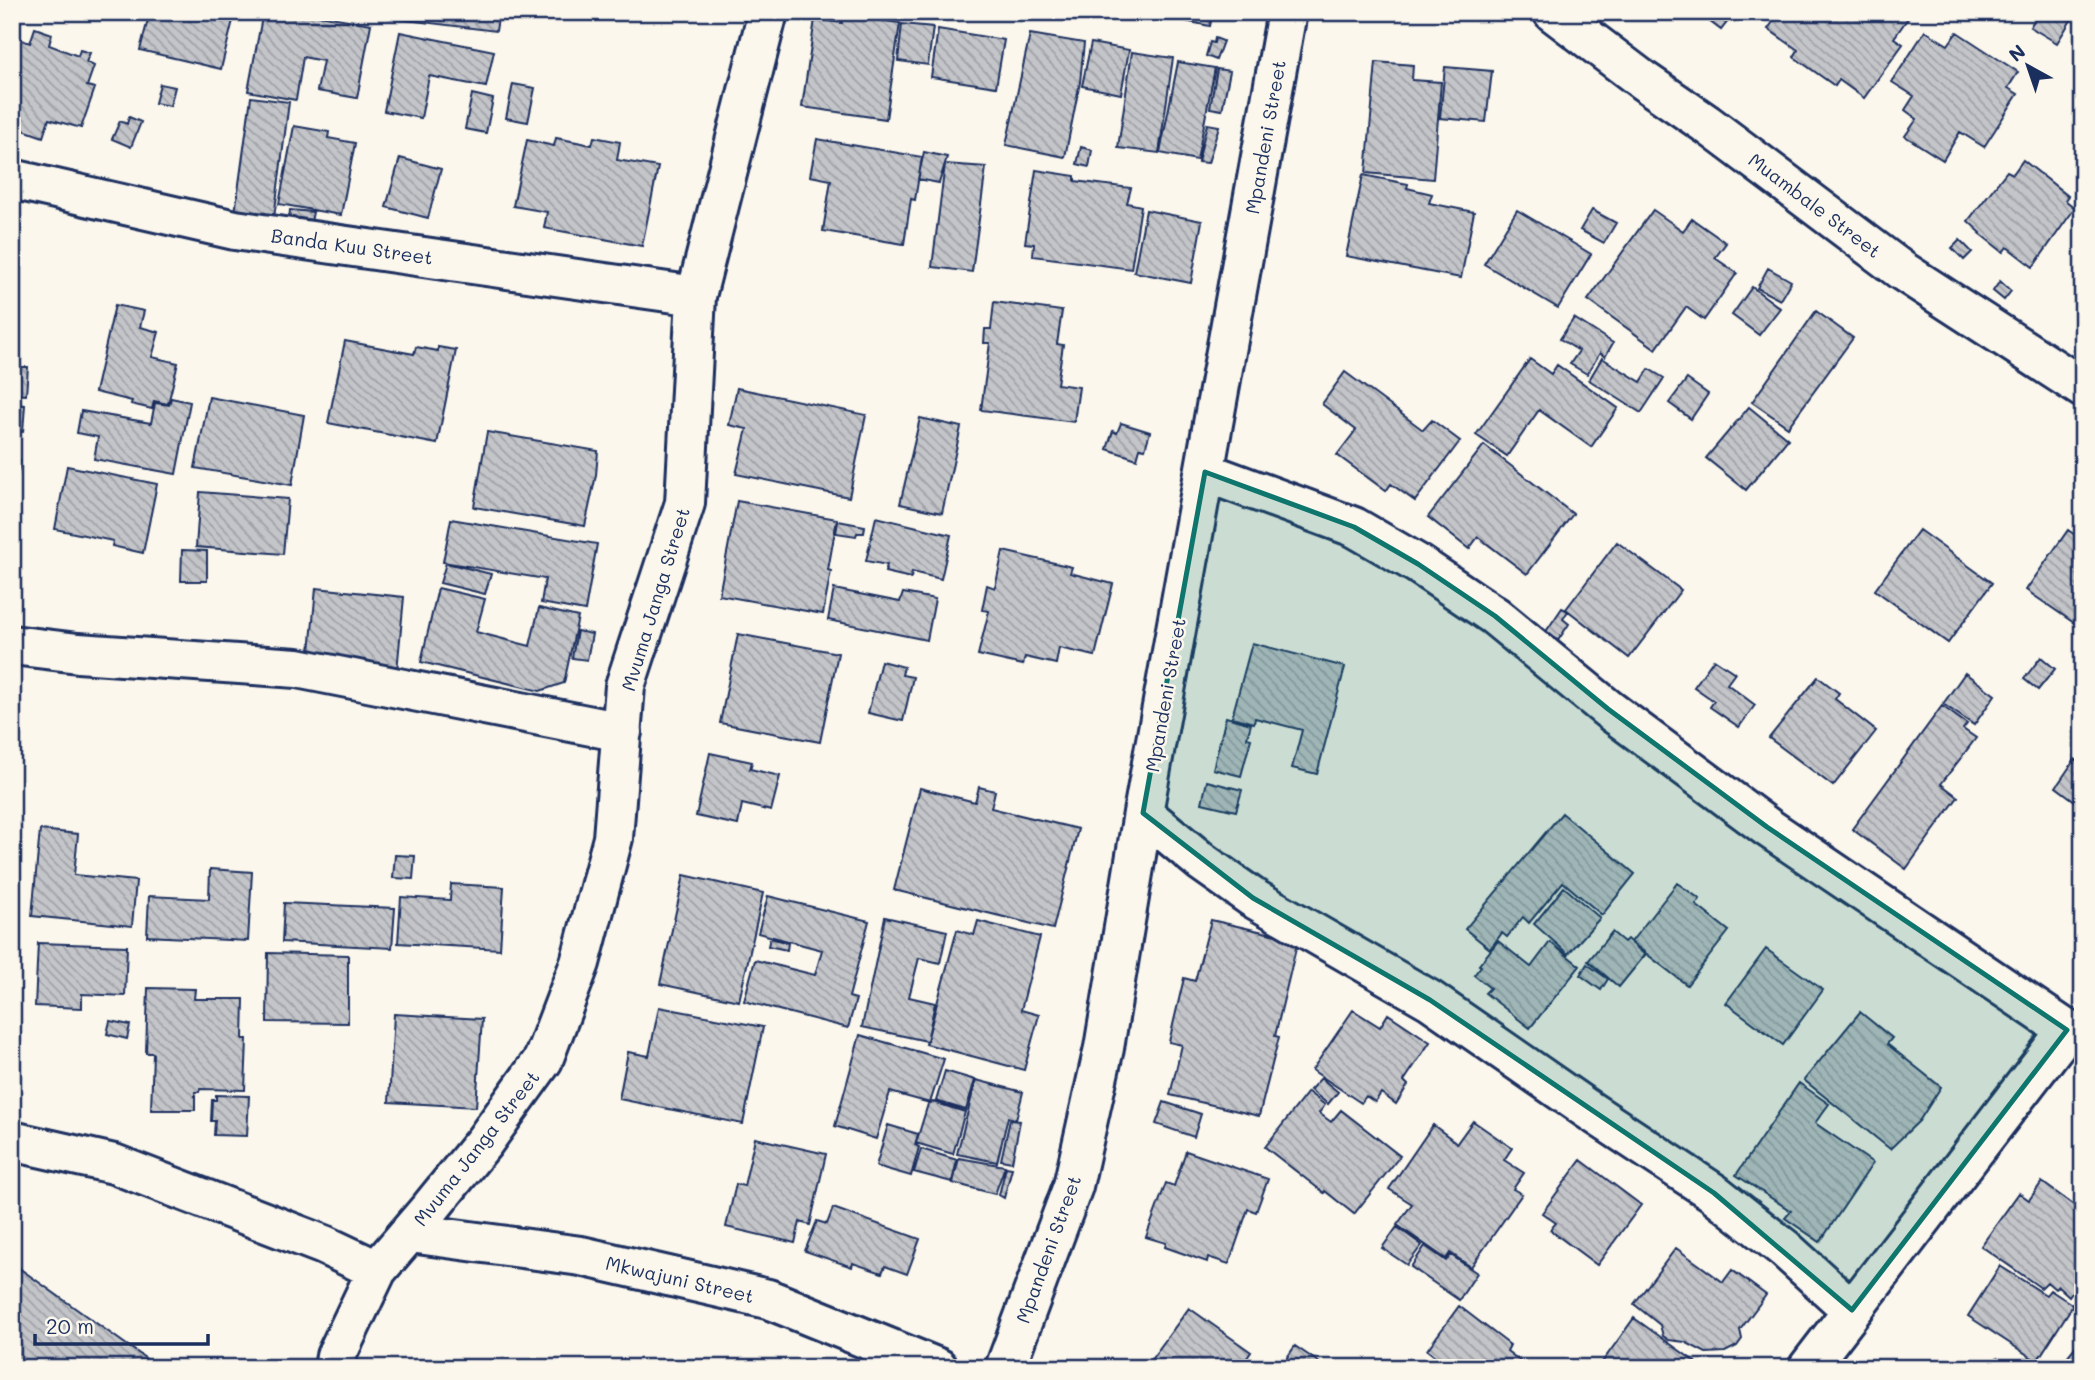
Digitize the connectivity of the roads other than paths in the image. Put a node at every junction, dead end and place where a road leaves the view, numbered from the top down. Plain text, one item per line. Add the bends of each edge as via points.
1 (768, 12) edge
2 (1287, 12) edge
3 (1553, 12) edge
4 (12, 179) edge
5 (696, 296) junction
6 (2083, 388) edge
7 (1205, 472) junction
8 (12, 645) edge
9 (622, 732) junction
10 (1143, 813) junction
11 (2075, 1032) edge
12 (12, 1141) edge
13 (410, 1233) junction
14 (377, 1269) junction
15 (1852, 1310) junction
16 (334, 1368) edge
17 (938, 1368) edge
18 (1005, 1368) edge
19 (1808, 1368) edge

1 - 5 street, Mvuma Janga Street
2 - 7 street, Mpandeni Street
3 - 6 street, Muambale Street via 1901,270
4 - 5 street, Banda Kuu Street via 235,230
5 - 9 street, Mvuma Janga Street via 685,503 625,686
7 - 10 street, Mpandeni Street
7 - 11 street via 1354,527 1418,564 1495,616 1608,709 1768,827
8 - 9 street via 297,668
9 - 13 street, Mvuma Janga Street via 613,838 580,962 543,1060
10 - 15 street via 1253,898 1430,1000 1714,1193
10 - 18 street, Mpandeni Street via 1104,1048 1073,1186
11 - 15 street
12 - 14 street via 114,1164
13 - 14 street, Mvuma Janga Street
13 - 17 street, Mkwajuni Street via 581,1256 768,1299
14 - 16 street, Mvuma Janga Street
15 - 19 street

